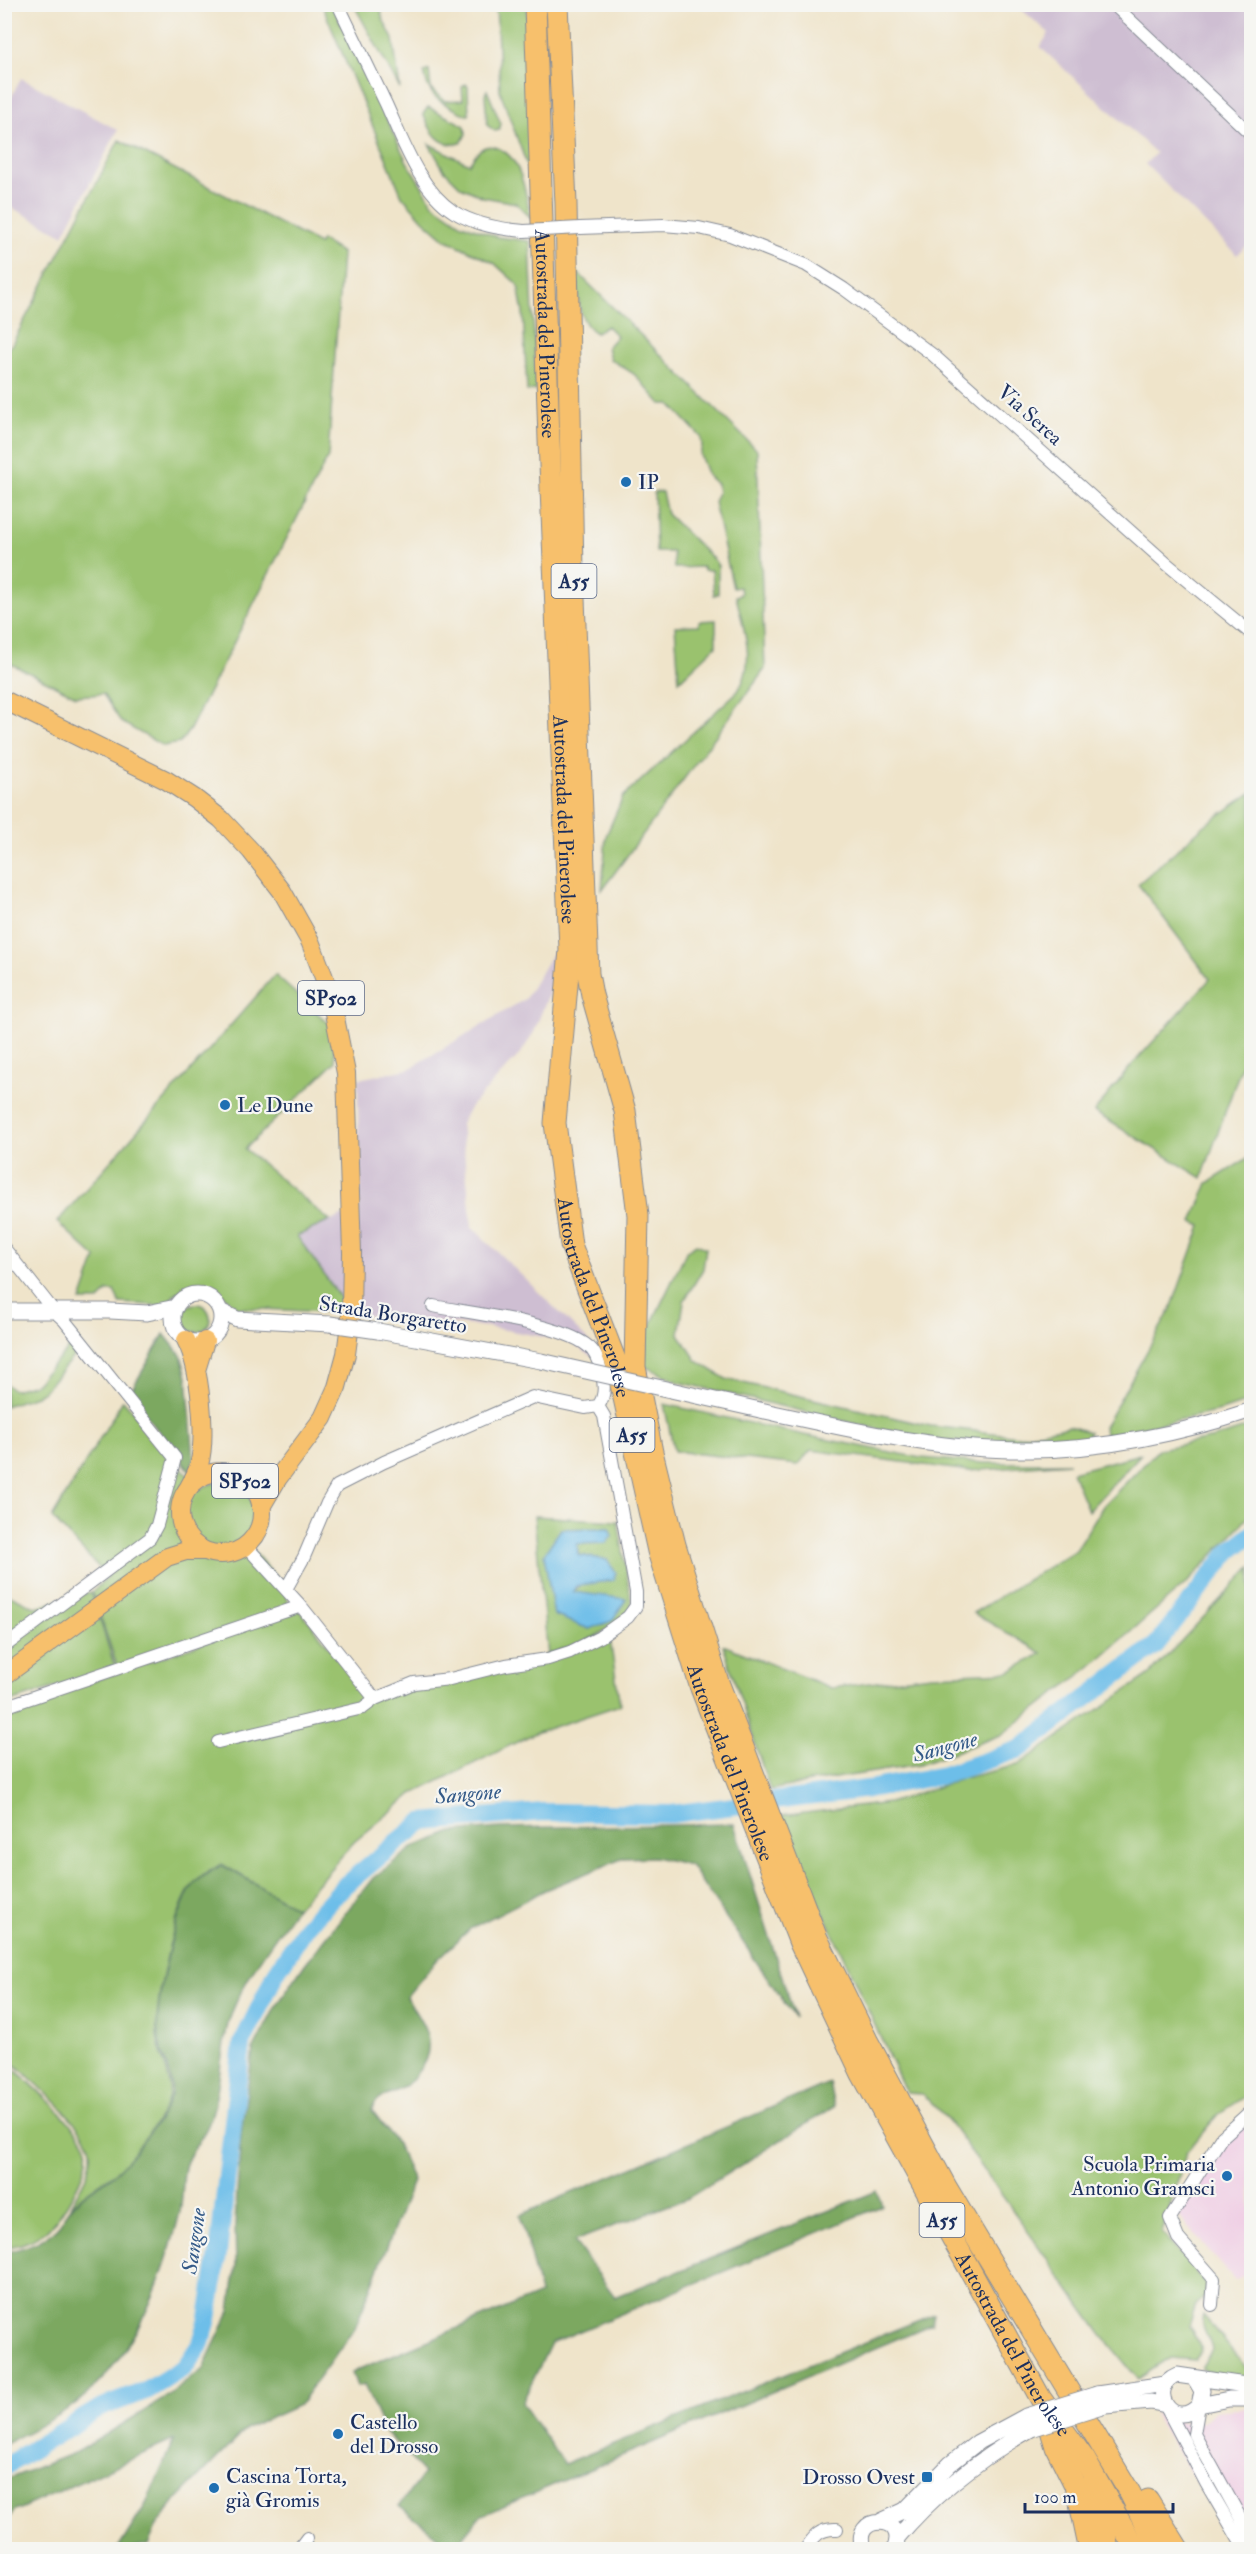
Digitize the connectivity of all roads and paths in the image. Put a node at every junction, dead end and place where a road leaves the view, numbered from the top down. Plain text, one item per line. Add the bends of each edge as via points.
1 (338, 4) edge
2 (535, 4) edge
3 (556, 4) edge
4 (1113, 4) edge
5 (1251, 135) edge
6 (1251, 634) edge
7 (4, 700) edge
8 (4, 1248) edge
9 (433, 1306) dead end
10 (176, 1307) junction
11 (53, 1310) junction
12 (4, 1311) edge
13 (147, 1313) junction
14 (221, 1317) junction
15 (174, 1325) junction
16 (186, 1340) junction
17 (205, 1341) junction
18 (197, 1367) junction
19 (598, 1406) junction
20 (1251, 1410) edge
21 (203, 1440) junction
22 (304, 1447) junction
23 (224, 1473) junction
24 (244, 1480) junction
25 (188, 1488) junction
26 (261, 1507) junction
27 (180, 1518) junction
28 (246, 1546) junction
29 (203, 1551) junction
30 (167, 1557) junction
31 (286, 1589) junction
32 (301, 1606) junction
33 (4, 1647) edge
34 (4, 1676) edge
35 (709, 1685) junction
36 (375, 1699) junction
37 (4, 1707) edge
38 (218, 1742) dead end
39 (1251, 2110) edge
40 (1212, 2305) dead end
41 (1033, 2330) junction
42 (1195, 2379) junction
43 (1165, 2384) junction
44 (1251, 2386) edge
45 (1041, 2399) junction
46 (1251, 2399) edge
47 (1101, 2400) junction
48 (1166, 2405) junction
49 (1199, 2405) junction
50 (1029, 2423) junction
51 (881, 2521) junction
52 (837, 2529) dead end
53 (307, 2538) dead end
54 (1251, 2540) edge
55 (896, 2544) edge
56 (862, 2548) edge
57 (298, 2550) edge
58 (806, 2550) edge
59 (1090, 2550) edge
60 (1108, 2550) edge
61 (1136, 2550) edge
62 (1158, 2550) edge
63 (1179, 2550) edge
64 (1245, 2550) edge

1 - 6 street, Via Serea, bridge via 408,150 435,196 454,211 499,229 524,231 663,225 699,228 730,235 806,265 933,355
2 - 35 highway, Autostrada del Pinerolese / A55 via 570,950 555,1123 571,1245 616,1362 658,1551
3 - 35 highway, Autostrada del Pinerolese / A55 via 566,204 573,571 588,974 625,1111 638,1215 635,1367
4 - 5 street
7 - 22 main road, SP502 via 166,780 222,819 282,891 310,941 330,993 346,1073 353,1281 346,1354 337,1387
8 - 11 street
9 - 19 street via 553,1330 582,1343 592,1350 602,1373 604,1392
10 - 13 street
10 - 14 street via 186,1296 199,1294 213,1300
10 - 15 street
11 - 12 street
11 - 13 street
11 - 33 street via 175,1458 150,1538
13 - 15 street
14 - 17 street via 217,1333
14 - 20 street, Strada Borgaretto, bridge via 378,1331 943,1445 1029,1450 1101,1445 1210,1424
15 - 16 street
16 - 17 street
16 - 18 main road
17 - 18 main road
18 - 21 main road
19 - 31 street via 585,1408 533,1397 337,1486
19 - 36 street via 604,1416 636,1592 634,1611 600,1637 559,1655 414,1683
21 - 23 main road via 212,1460
21 - 25 main road via 199,1466
22 - 24 main road, SP502 via 270,1473
22 - 26 main road, SP502 via 278,1478
23 - 24 main road, SP502
23 - 25 main road, SP502 via 200,1478
24 - 26 main road, SP502 via 252,1487
25 - 27 main road, SP502
26 - 28 main road, SP502 via 259,1528
27 - 29 main road via 185,1533
27 - 30 main road, SP502 via 179,1532
28 - 29 main road, SP502 via 225,1554
28 - 31 street
29 - 30 main road, SP502
30 - 34 main road, SP502
31 - 32 street
32 - 36 street
32 - 37 street
35 - 41 highway, Autostrada del Pinerolese / A55 via 816,1936 874,2052 946,2187
35 - 45 highway, Autostrada del Pinerolese / A55 via 800,1943 862,2074
36 - 38 street via 363,1708
39 - 40 street via 1221,2138 1170,2218 1178,2238 1214,2279
41 - 62 highway, Autostrada del Pinerolese / A55 via 1130,2493
41 - 63 highway
42 - 43 street via 1177,2375
42 - 44 street
42 - 49 street via 1202,2391
43 - 47 street
43 - 48 street via 1162,2395
45 - 59 highway via 1056,2447 1077,2489
45 - 60 highway via 1092,2495 1104,2525
45 - 61 highway, Autostrada del Pinerolese / A55 via 1086,2460
46 - 49 street
47 - 48 street
47 - 50 street, bridge
48 - 49 street via 1181,2414
48 - 64 street
49 - 54 street via 1194,2434
50 - 51 street via 978,2442 950,2463 905,2510
50 - 55 street via 928,2503
51 - 55 street via 893,2528
51 - 56 street via 864,2529
52 - 58 street via 819,2532
53 - 57 street

